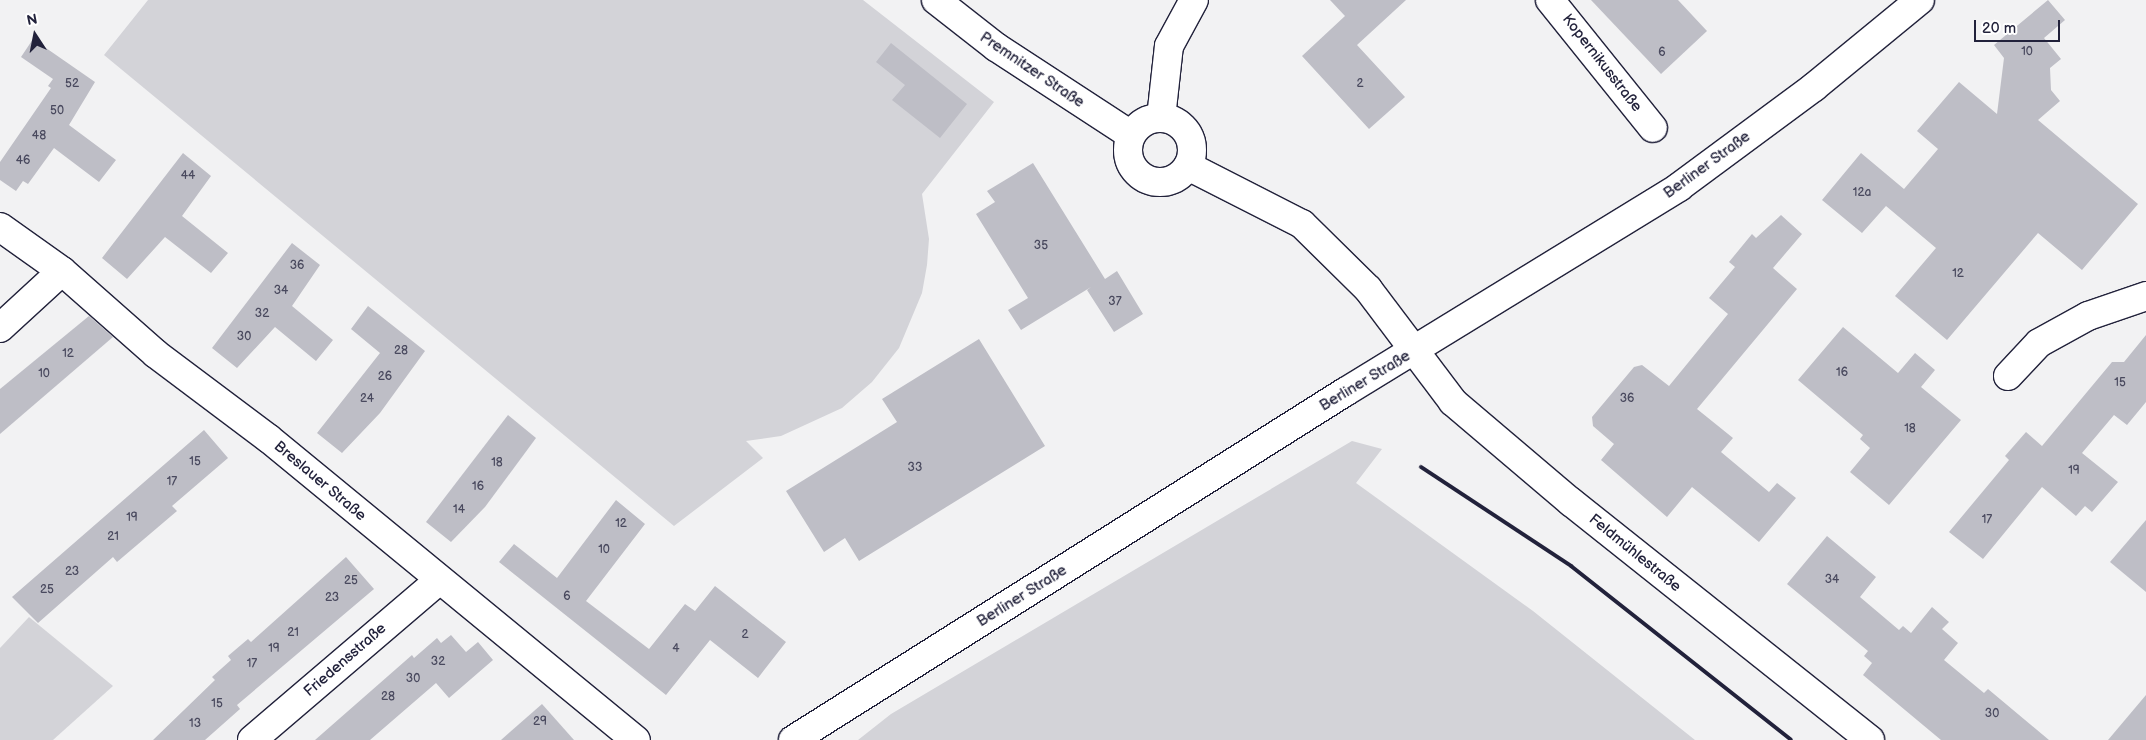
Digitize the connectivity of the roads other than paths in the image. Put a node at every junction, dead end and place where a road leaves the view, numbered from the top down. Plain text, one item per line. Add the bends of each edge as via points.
1 (936, 0) edge
2 (1194, 0) edge
3 (1550, 0) edge
4 (1920, 0) edge
5 (1161, 118) junction
6 (1653, 128) dead end
7 (1132, 135) junction
8 (1188, 166) junction
9 (0, 227) edge
10 (62, 270) junction
11 (2146, 296) edge
12 (0, 328) edge
13 (1415, 350) junction
14 (2008, 376) dead end
15 (438, 581) junction
16 (252, 740) edge
17 (636, 740) edge
18 (794, 740) edge
19 (1870, 740) edge

1 - 7 street, Premnitzer Straße via 996,47
2 - 5 street via 1169,46
3 - 6 street, Kopernikusstraße
4 - 13 street, Berliner Straße via 1814,87 1678,187
5 - 7 street via 1139,125
5 - 8 street via 1179,124 1190,138
7 - 8 street via 1128,156 1140,175 1160,182 1180,174
8 - 13 street via 1302,224 1368,289
9 - 10 street, Breslauer Straße
10 - 12 street
10 - 15 street, Breslauer Straße via 156,354 268,438
11 - 14 street via 2088,316 2039,342
13 - 18 street, Berliner Straße
13 - 19 street, Feldmühlestraße via 1453,402 1571,502
15 - 16 street, Friedensstraße
15 - 17 street, Breslauer Straße

